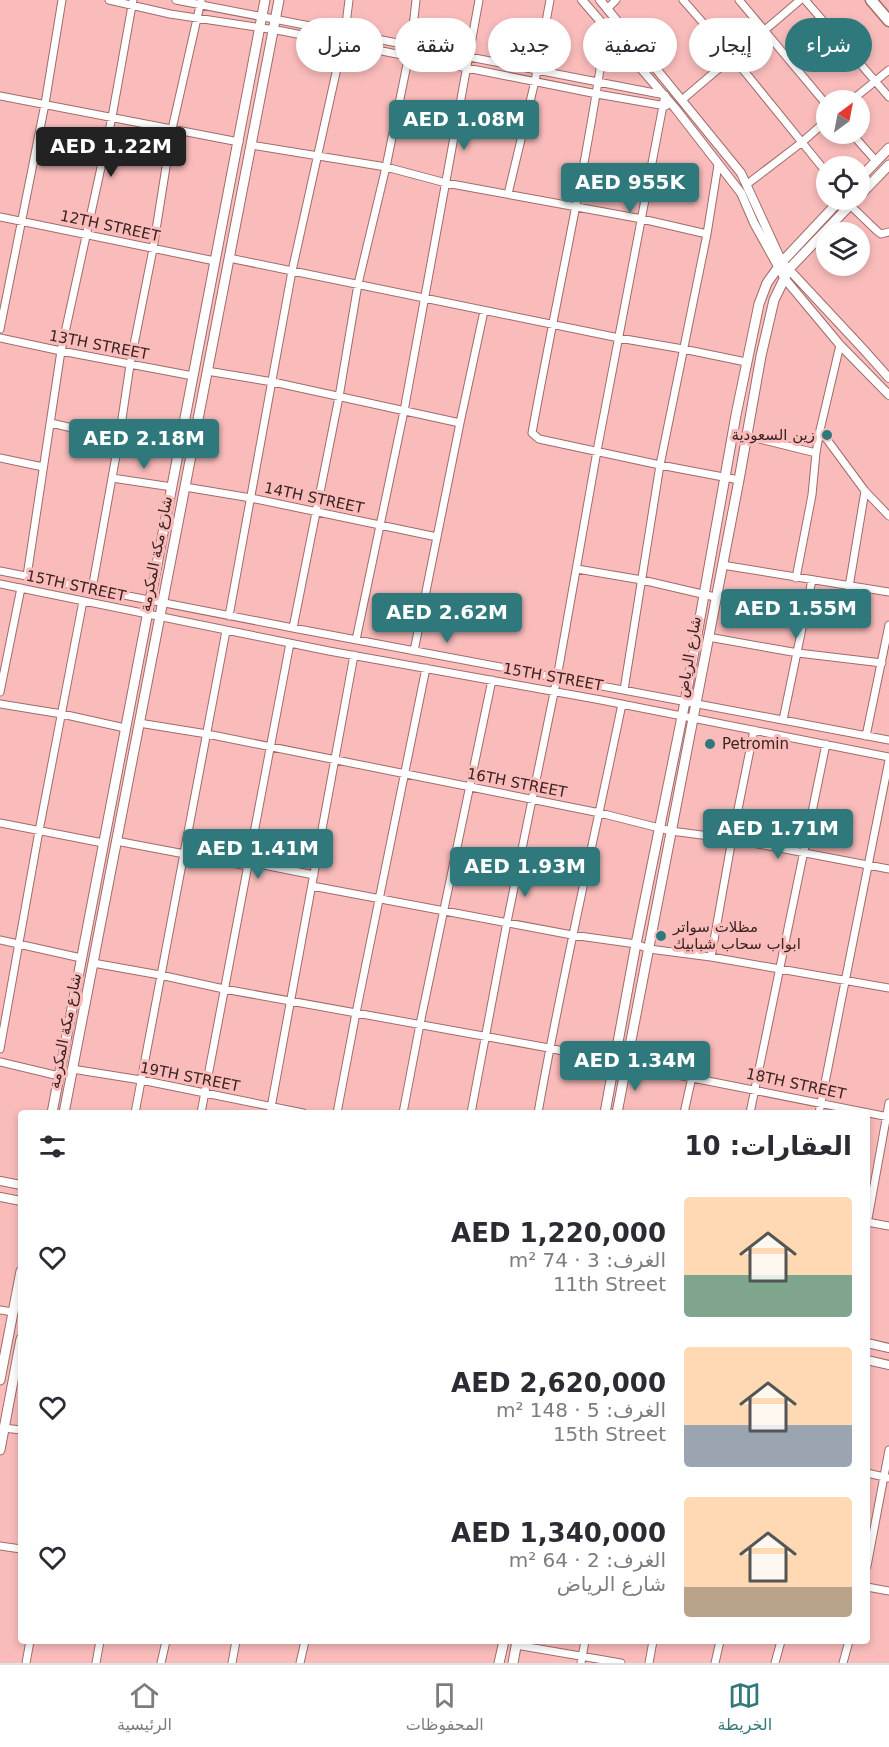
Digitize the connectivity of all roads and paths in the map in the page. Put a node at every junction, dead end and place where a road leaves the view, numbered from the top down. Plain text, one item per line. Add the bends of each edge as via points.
1 (62, 0) edge
2 (109, 0) edge
3 (176, 0) edge
4 (265, 0) edge
5 (279, 0) edge
6 (349, 0) edge
7 (416, 0) edge
8 (479, 0) edge
9 (550, 0) edge
10 (582, 0) edge
11 (600, 0) edge
12 (616, 0) edge
13 (683, 0) edge
14 (739, 0) edge
15 (800, 0) edge
16 (805, 0) edge
17 (201, 2) edge
18 (873, 2) edge
19 (132, 3) edge
20 (607, 9) junction
21 (262, 16) junction
22 (198, 18) junction
23 (275, 18) junction
24 (347, 18) edge
25 (414, 18) edge
26 (476, 18) edge
27 (547, 18) edge
28 (597, 18) edge
29 (699, 18) edge
30 (754, 18) edge
31 (889, 21) edge
32 (296, 22) edge
33 (773, 24) edge
34 (260, 28) junction
35 (273, 30) junction
36 (296, 34) edge
37 (773, 41) edge
38 (476, 70) edge
39 (889, 70) edge
40 (335, 72) edge
41 (406, 72) edge
42 (466, 72) edge
43 (537, 72) edge
44 (547, 72) edge
45 (600, 72) edge
46 (644, 72) edge
47 (714, 72) edge
48 (745, 72) edge
49 (535, 81) junction
50 (599, 82) junction
51 (876, 82) junction
52 (865, 90) edge
53 (816, 92) edge
54 (597, 94) junction
55 (665, 95) junction
56 (0, 96) edge
57 (889, 97) edge
58 (45, 104) junction
59 (679, 104) junction
60 (663, 105) junction
61 (112, 117) junction
62 (172, 129) junction
63 (816, 130) edge
64 (239, 142) junction
65 (801, 143) junction
66 (861, 144) edge
67 (251, 145) junction
68 (889, 148) edge
69 (317, 154) junction
70 (816, 160) edge
71 (876, 161) junction
72 (718, 165) junction
73 (889, 165) edge
74 (386, 167) junction
75 (870, 167) edge
76 (446, 183) junction
77 (746, 185) junction
78 (870, 185) edge
79 (508, 194) junction
80 (575, 208) junction
81 (831, 210) edge
82 (844, 210) edge
83 (860, 210) edge
84 (0, 217) edge
85 (642, 219) junction
86 (21, 221) junction
87 (889, 233) edge
88 (86, 234) junction
89 (707, 234) junction
90 (153, 249) junction
91 (229, 258) junction
92 (215, 261) junction
93 (783, 266) junction
94 (292, 271) junction
95 (785, 279) junction
96 (358, 284) junction
97 (424, 298) junction
98 (484, 311) junction
99 (552, 324) junction
100 (0, 329) edge
101 (0, 338) edge
102 (619, 338) junction
103 (840, 345) junction
104 (683, 349) junction
105 (62, 351) junction
106 (746, 362) junction
107 (130, 365) junction
108 (207, 371) junction
109 (193, 376) junction
110 (889, 378) edge
111 (273, 382) junction
112 (880, 385) junction
113 (889, 395) edge
114 (339, 397) junction
115 (404, 411) junction
116 (51, 423) junction
117 (460, 423) junction
118 (820, 430) junction
119 (747, 436) junction
120 (120, 439) junction
121 (597, 451) junction
122 (816, 453) junction
123 (0, 458) edge
124 (660, 465) junction
125 (43, 467) junction
126 (112, 477) junction
127 (725, 477) junction
128 (739, 480) junction
129 (172, 487) junction
130 (185, 487) junction
131 (865, 491) junction
132 (251, 498) junction
133 (316, 512) junction
134 (889, 516) edge
135 (380, 525) junction
136 (437, 537) junction
137 (722, 565) junction
138 (577, 569) junction
139 (0, 571) edge
140 (27, 576) junction
141 (796, 578) junction
142 (642, 580) junction
143 (812, 580) junction
144 (0, 584) edge
145 (849, 586) junction
146 (21, 588) junction
147 (92, 589) junction
148 (889, 592) edge
149 (703, 594) junction
150 (716, 597) junction
151 (150, 600) junction
152 (83, 601) junction
153 (162, 603) junction
154 (147, 614) junction
155 (229, 616) junction
156 (159, 617) junction
157 (889, 625) edge
158 (293, 628) junction
159 (226, 631) junction
160 (708, 637) junction
161 (356, 640) junction
162 (290, 643) junction
163 (414, 651) junction
164 (798, 653) junction
165 (354, 655) junction
166 (882, 663) junction
167 (426, 668) junction
168 (557, 678) junction
169 (492, 680) junction
170 (624, 690) junction
171 (554, 691) junction
172 (0, 692) edge
173 (685, 702) junction
174 (0, 704) edge
175 (622, 704) junction
176 (696, 704) junction
177 (62, 714) junction
178 (682, 716) junction
179 (693, 719) junction
180 (783, 720) junction
181 (139, 723) junction
182 (125, 728) junction
183 (754, 730) junction
184 (207, 734) junction
185 (866, 736) junction
186 (889, 740) edge
187 (826, 744) junction
188 (270, 747) junction
189 (889, 758) edge
190 (334, 760) junction
191 (405, 774) junction
192 (470, 787) junction
193 (533, 800) junction
194 (600, 813) junction
195 (0, 823) edge
196 (659, 828) junction
197 (39, 831) junction
198 (671, 831) junction
199 (732, 839) junction
200 (116, 841) junction
201 (103, 843) junction
202 (184, 853) junction
203 (804, 853) junction
204 (248, 864) junction
205 (868, 865) junction
206 (889, 869) edge
207 (314, 875) junction
208 (312, 886) junction
209 (379, 897) junction
210 (444, 910) junction
211 (507, 922) junction
212 (572, 934) junction
213 (0, 940) edge
214 (19, 943) junction
215 (636, 944) junction
216 (649, 949) junction
217 (711, 957) junction
218 (81, 958) junction
219 (93, 963) junction
220 (780, 969) junction
221 (160, 975) junction
222 (846, 980) junction
223 (889, 988) edge
224 (224, 989) junction
225 (290, 1000) junction
226 (356, 1013) junction
227 (420, 1024) junction
228 (486, 1036) junction
229 (549, 1048) junction
230 (0, 1049) edge
231 (0, 1062) edge
232 (614, 1062) junction
233 (627, 1065) junction
234 (72, 1069) junction
235 (58, 1076) junction
236 (692, 1077) junction
237 (141, 1080) junction
238 (754, 1089) junction
239 (205, 1093) junction
240 (820, 1103) junction
241 (889, 1103) edge
242 (52, 1110) edge
243 (65, 1110) edge
244 (136, 1110) edge
245 (202, 1110) edge
246 (270, 1110) edge
247 (338, 1110) edge
248 (405, 1110) edge
249 (472, 1110) edge
250 (539, 1110) edge
251 (606, 1110) edge
252 (618, 1110) edge
253 (685, 1110) edge
254 (750, 1110) edge
255 (819, 1110) edge
256 (854, 1110) edge
257 (870, 1113) edge
258 (888, 1117) edge
259 (0, 1181) edge
260 (18, 1184) edge
261 (0, 1197) edge
262 (18, 1201) edge
263 (870, 1208) edge
264 (870, 1223) edge
265 (889, 1226) edge
266 (18, 1286) edge
267 (0, 1310) edge
268 (13, 1312) junction
269 (870, 1345) edge
270 (889, 1348) edge
271 (18, 1355) edge
272 (870, 1361) edge
273 (889, 1365) edge
274 (0, 1380) edge
275 (4, 1428) junction
276 (18, 1430) edge
277 (0, 1450) edge
278 (889, 1450) edge
279 (870, 1474) edge
280 (886, 1477) edge
281 (0, 1546) edge
282 (18, 1549) edge
283 (870, 1552) edge
284 (870, 1588) edge
285 (889, 1591) edge
286 (29, 1644) edge
287 (99, 1644) edge
288 (165, 1644) edge
289 (235, 1644) edge
290 (304, 1644) edge
291 (501, 1644) edge
292 (517, 1644) edge
293 (521, 1644) edge
294 (584, 1644) edge
295 (652, 1644) edge
296 (719, 1644) edge
297 (780, 1644) edge
298 (848, 1644) edge
299 (581, 1660) edge
300 (26, 1663) edge
301 (96, 1663) edge
302 (161, 1663) edge
303 (232, 1663) edge
304 (300, 1663) edge
305 (499, 1663) edge
306 (513, 1663) edge
307 (621, 1663) edge
308 (649, 1663) edge
309 (715, 1663) edge
310 (775, 1663) edge
311 (843, 1663) edge

1 - 58 street
2 - 19 street
3 - 17 street
4 - 21 main road, شارع مكة المكرمة
5 - 23 main road, شارع مكة المكرمة
6 - 24 street
7 - 25 street
8 - 26 street
9 - 27 street
10 - 28 street
11 - 20 street
12 - 20 street
13 - 29 street
14 - 30 street
15 - 33 street
16 - 51 street
17 - 21 street
17 - 22 street
18 - 31 main road
19 - 22 street
19 - 61 street
20 - 59 street
21 - 23 street
21 - 34 main road, شارع مكة المكرمة
22 - 34 street
22 - 62 street
23 - 32 street
23 - 35 main road, شارع مكة المكرمة
34 - 35 street
34 - 64 main road, شارع مكة المكرمة
35 - 36 street
35 - 67 main road, شارع مكة المكرمة
37 - 53 street
38 - 49 street
39 - 51 street
40 - 69 street
41 - 74 street
42 - 76 street
43 - 49 street
44 - 50 street
45 - 50 street
46 - 55 street
47 - 59 street
48 - 65 street
49 - 54 street
49 - 79 street
50 - 54 street
50 - 55 street
51 - 52 street
51 - 57 street
54 - 60 street
54 - 80 street
55 - 59 street
55 - 60 street
56 - 58 street
58 - 61 street
58 - 86 street
59 - 60 street
59 - 72 street
59 - 77 street via 741,173
60 - 85 street
61 - 62 street
61 - 88 street
62 - 64 street
62 - 90 street
63 - 65 street
64 - 92 main road, شارع مكة المكرمة
65 - 70 street
65 - 77 street
66 - 71 street
67 - 69 street
67 - 91 main road, شارع مكة المكرمة
68 - 71 main road
69 - 74 street
69 - 94 street
71 - 75 main road
72 - 89 street
72 - 93 street via 741,193 754,224
73 - 78 main road
74 - 76 street
74 - 96 street
76 - 79 street
76 - 97 street
77 - 93 street
79 - 80 street
80 - 85 street
80 - 99 street
81 - 93 main road, شارع الرياض
82 - 93 main road, شارع الرياض
83 - 87 street via 877,231
84 - 86 street, 12TH STREET
85 - 89 street
85 - 102 street
86 - 88 street, 12TH STREET
86 - 100 street
88 - 90 street, 12TH STREET
88 - 105 street
89 - 104 street
90 - 92 street, 12TH STREET
90 - 107 street
91 - 94 street
91 - 108 main road, شارع مكة المكرمة
92 - 109 main road, شارع مكة المكرمة
93 - 95 main road, شارع الرياض
93 - 106 main road, شارع الرياض via 763,291
93 - 110 street
94 - 96 street
94 - 111 street
95 - 103 street
95 - 119 main road, شارع الرياض via 774,300
96 - 97 street
96 - 114 street
97 - 98 street
97 - 115 street
98 - 99 street
98 - 117 street
99 - 102 street
99 - 121 street via 532,433 539,439
101 - 105 street, 13TH STREET
102 - 104 street
102 - 121 street
103 - 112 street
103 - 118 street
104 - 106 street
104 - 124 street
105 - 107 street, 13TH STREET
105 - 116 street
106 - 127 main road, شارع الرياض
107 - 109 street, 13TH STREET
107 - 120 street
108 - 111 street
108 - 130 main road, شارع مكة المكرمة
109 - 129 main road, شارع مكة المكرمة
110 - 112 street
111 - 114 street
111 - 132 street
112 - 113 street
114 - 115 street
114 - 133 street
115 - 117 street
115 - 135 street
116 - 120 street
116 - 125 street
117 - 136 street
118 - 122 street
118 - 131 street
119 - 122 street
119 - 128 main road, شارع الرياض
120 - 126 street
121 - 124 street
121 - 138 street
122 - 141 street
123 - 125 street
124 - 127 street
124 - 142 street
125 - 140 street
126 - 129 street
126 - 147 street
127 - 128 street
127 - 149 main road, شارع الرياض
128 - 137 main road, شارع الرياض
129 - 151 main road, شارع مكة المكرمة
130 - 132 street, 14TH STREET
130 - 153 main road, شارع مكة المكرمة
131 - 134 street
131 - 145 street
132 - 133 street, 14TH STREET
132 - 155 street
133 - 135 street, 14TH STREET
133 - 158 street
135 - 136 street, 14TH STREET
135 - 161 street
136 - 163 street
137 - 141 street
137 - 150 main road, شارع الرياض
138 - 142 street
138 - 168 street
139 - 140 street, 15TH STREET
140 - 147 street, 15TH STREET
141 - 143 street
142 - 149 street
142 - 170 street
143 - 145 street
143 - 164 street
144 - 146 street, 15TH STREET
145 - 148 street
146 - 152 street, 15TH STREET
146 - 172 street
147 - 151 street, 15TH STREET
149 - 150 street
149 - 173 main road, شارع الرياض
150 - 160 main road, شارع الرياض
151 - 153 street, 15TH STREET
151 - 154 main road, شارع مكة المكرمة
152 - 154 street, 15TH STREET
152 - 177 street
153 - 155 street, 15TH STREET
153 - 156 main road, شارع مكة المكرمة
154 - 156 street, 15TH STREET
154 - 182 main road, شارع مكة المكرمة
155 - 158 street, 15TH STREET
156 - 159 street, 15TH STREET
156 - 181 main road, شارع مكة المكرمة
157 - 166 street
158 - 161 street, 15TH STREET
159 - 162 street, 15TH STREET
159 - 184 street
160 - 164 street
160 - 176 main road, شارع الرياض
161 - 163 street, 15TH STREET
162 - 165 street, 15TH STREET
162 - 188 street
163 - 168 street, 15TH STREET
164 - 166 street
164 - 180 street
165 - 167 street, 15TH STREET
165 - 190 street
166 - 185 street
167 - 169 street, 15TH STREET
167 - 191 street
168 - 170 street, 15TH STREET
168 - 171 street
169 - 171 street, 15TH STREET
169 - 192 street
170 - 173 street, 15TH STREET
171 - 175 street, 15TH STREET
171 - 193 street
173 - 176 street, 15TH STREET
173 - 178 main road, شارع الرياض
174 - 177 street
175 - 178 street, 15TH STREET
175 - 194 street
176 - 179 main road, شارع الرياض
176 - 180 street, 15TH STREET
177 - 182 street
177 - 197 street
178 - 179 street, 15TH STREET
178 - 196 main road, شارع الرياض
179 - 183 street, 15TH STREET
179 - 198 main road, شارع الرياض
180 - 185 street, 15TH STREET
181 - 184 street, 16TH STREET
181 - 200 main road, شارع مكة المكرمة
182 - 201 main road, شارع مكة المكرمة
183 - 187 street, 15TH STREET
183 - 199 street
184 - 188 street, 16TH STREET
184 - 202 street
185 - 186 street, 15TH STREET
187 - 189 street, 15TH STREET
187 - 203 street
188 - 190 street, 16TH STREET
188 - 204 street
189 - 205 street
190 - 191 street, 16TH STREET
190 - 207 street
191 - 192 street, 16TH STREET
191 - 209 street
192 - 193 street, 16TH STREET
192 - 210 street
193 - 194 street, 16TH STREET
193 - 211 street
194 - 196 street, 16TH STREET
194 - 212 street
195 - 197 street
196 - 198 street, 16TH STREET
196 - 215 main road, شارع الرياض
197 - 201 street
197 - 214 street
198 - 199 street, 16TH STREET
198 - 216 main road, شارع الرياض
199 - 203 street, 16TH STREET
199 - 217 street
200 - 202 street
200 - 219 main road, شارع مكة المكرمة
201 - 218 main road, شارع مكة المكرمة
202 - 204 street
202 - 221 street
203 - 205 street, 16TH STREET
203 - 220 street
204 - 207 street
204 - 224 street
205 - 206 street, 16TH STREET
205 - 222 street
207 - 208 street
208 - 209 street
208 - 225 street
209 - 210 street
209 - 226 street
210 - 211 street
210 - 227 street
211 - 212 street
211 - 228 street
212 - 215 street
212 - 229 street
213 - 214 street
214 - 218 street
214 - 230 street
215 - 216 street
215 - 232 main road, شارع الرياض
216 - 217 street
216 - 233 main road, شارع الرياض
217 - 220 street
218 - 235 main road, شارع مكة المكرمة
219 - 221 street
219 - 234 main road, شارع مكة المكرمة
220 - 222 street
220 - 238 street
221 - 224 street
221 - 237 street
222 - 223 street
222 - 240 street
224 - 225 street
224 - 239 street
225 - 226 street
225 - 246 street
226 - 227 street
226 - 247 street
227 - 228 street
227 - 248 street
228 - 229 street
228 - 249 street
229 - 232 street
229 - 250 street
231 - 235 street
232 - 251 main road, شارع الرياض
233 - 236 street, 18TH STREET
233 - 252 main road, شارع الرياض
234 - 237 street, 19TH STREET
234 - 243 main road, شارع مكة المكرمة
235 - 242 main road, شارع مكة المكرمة
236 - 238 street, 18TH STREET
236 - 253 street
237 - 239 street, 19TH STREET
237 - 244 street
238 - 240 street, 18TH STREET
238 - 254 street
239 - 245 street
239 - 246 street, 19TH STREET
240 - 255 street
240 - 256 street, 18TH STREET
241 - 258 street
257 - 258 street, 18TH STREET
258 - 263 street
259 - 260 street
261 - 262 street
264 - 265 street
266 - 268 main road
267 - 268 street
268 - 274 main road
269 - 270 street
271 - 275 main road
272 - 273 street
275 - 276 street
275 - 277 main road
278 - 280 street
279 - 280 street
280 - 283 street
281 - 282 street
284 - 285 street
286 - 300 street
287 - 301 street
288 - 302 street
289 - 303 street
290 - 304 street
291 - 305 main road
292 - 306 main road
293 - 299 street
294 - 299 street
295 - 308 street
296 - 309 street
297 - 310 street
298 - 311 street
299 - 307 street

